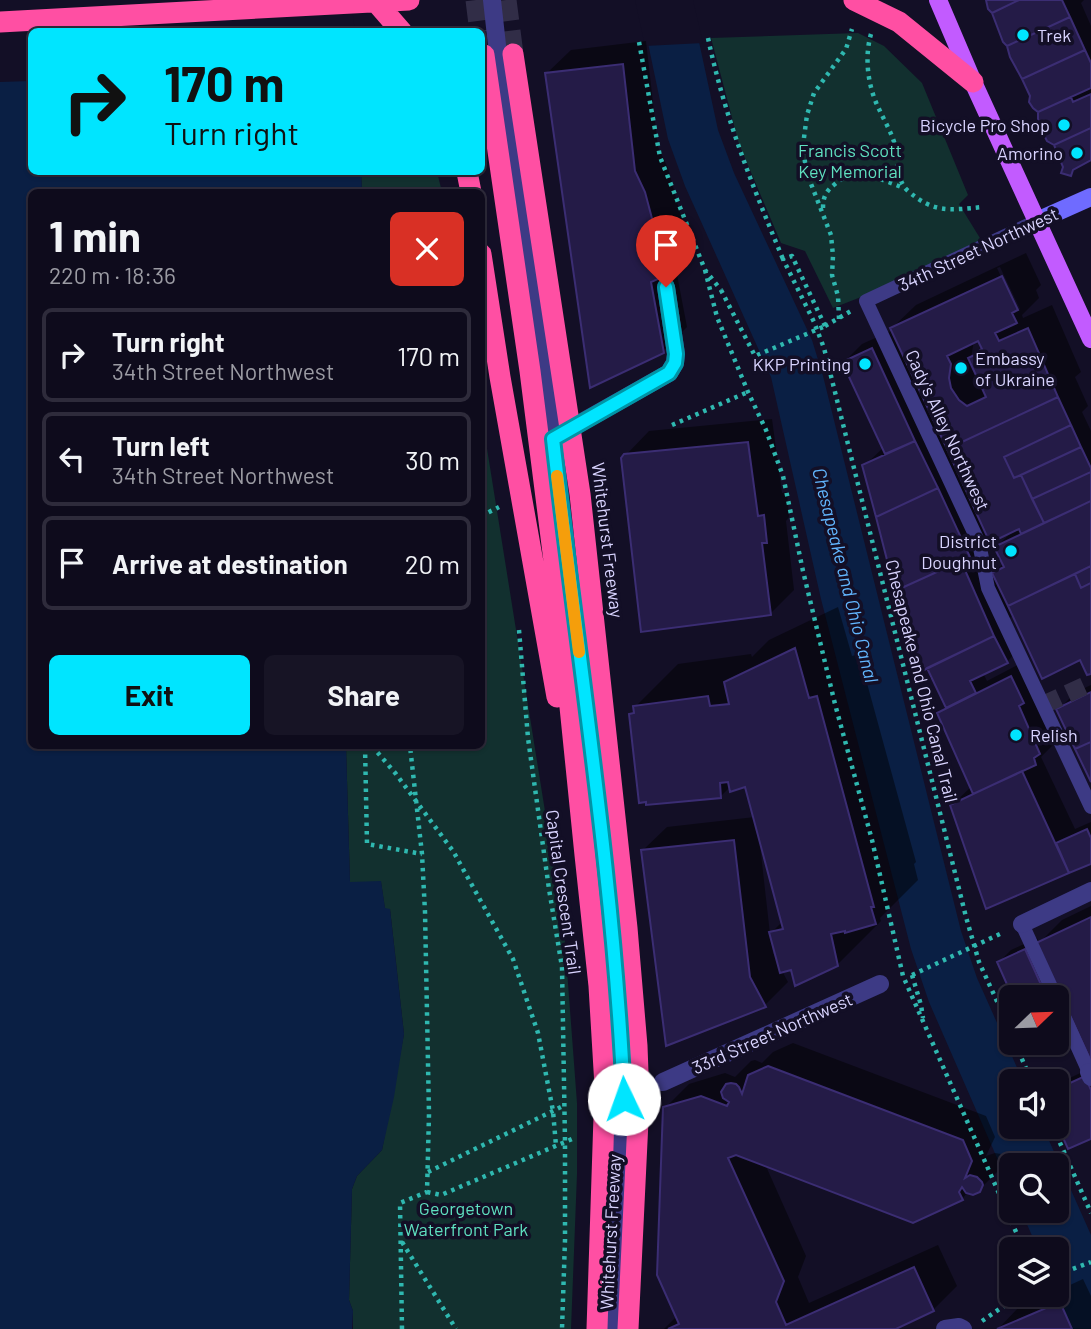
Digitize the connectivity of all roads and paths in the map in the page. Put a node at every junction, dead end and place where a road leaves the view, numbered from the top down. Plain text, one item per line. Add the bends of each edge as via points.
1 (408, 0) edge
2 (492, 0) edge
3 (854, 0) edge
4 (938, 0) edge
5 (376, 2) junction
6 (0, 22) edge
7 (399, 28) edge
8 (852, 29) dead end
9 (871, 33) dead end
10 (708, 38) dead end
11 (639, 42) dead end
12 (513, 54) tunnel mouth
13 (485, 62) edge
14 (973, 82) junction
15 (904, 188) junction
16 (1091, 197) edge
17 (983, 207) dead end
18 (824, 213) junction
19 (1037, 220) junction
20 (783, 259) junction
21 (705, 270) junction
22 (485, 280) edge
23 (666, 287) dead end
24 (866, 301) joint
25 (824, 327) junction
26 (1091, 339) edge
27 (748, 392) junction
28 (672, 425) dead end
29 (553, 439) junction
30 (508, 503) dead end
31 (485, 514) edge
32 (518, 627) dead end
33 (365, 749) edge
34 (375, 749) edge
35 (410, 749) edge
36 (417, 804) junction
37 (1091, 807) edge
38 (422, 854) junction
39 (584, 855) junction
40 (1091, 891) edge
41 (1022, 924) joint
42 (1002, 933) dead end
43 (880, 984) dead end
44 (1050, 985) edge
45 (999, 1006) edge
46 (925, 1026) junction
47 (1069, 1028) edge
48 (1090, 1074) edge
49 (663, 1082) dead end
50 (565, 1105) junction
51 (553, 1111) junction
52 (572, 1139) dead end
53 (1058, 1139) edge
54 (565, 1142) junction
55 (556, 1146) junction
56 (428, 1172) junction
57 (427, 1192) junction
58 (1091, 1213) edge
59 (1018, 1237) edge
60 (402, 1241) junction
61 (1091, 1262) edge
62 (1069, 1270) edge
63 (1003, 1307) edge
64 (981, 1322) dead end
65 (402, 1329) edge
66 (456, 1329) edge
67 (562, 1329) edge
68 (597, 1329) edge
69 (614, 1329) edge
70 (628, 1329) edge
71 (945, 1329) edge
72 (963, 1329) edge

1 - 5 highway
2 - 29 street
3 - 14 highway via 899,22
4 - 14 main road
5 - 6 highway
5 - 7 highway
8 - 18 path via 846,49 814,93 807,115 806,170
9 - 15 path via 870,85 891,134
10 - 20 path, Chesapeake and Ohio Canal Trail via 732,130
11 - 21 path via 660,157
12 - 70 highway, Whitehurst Freeway, bridge via 580,494 627,928 639,1100
13 - 39 highway, Whitehurst Freeway via 543,470
14 - 19 main road
15 - 17 path via 932,208
15 - 18 path via 864,174 847,176 826,192
16 - 19 street, 34th Street Northwest
18 - 25 path via 831,236 839,319
19 - 24 lane, 34th Street Northwest
19 - 26 main road
20 - 25 path via 792,256
20 - 45 path, Chesapeake and Ohio Canal Trail via 824,348 966,917 979,962
21 - 25 path, bridge via 722,290 755,356
21 - 27 path via 717,317
22 - 39 highway
23 - 29 street via 676,354 669,373
24 - 37 lane, Cady's Alley Northwest via 979,543 988,588
27 - 28 path
27 - 46 path via 783,476 897,954
29 - 69 street via 617,987 624,1099
30 - 31 path
32 - 50 path, Capital Crescent Trail via 528,738 562,967
33 - 38 path via 367,844
34 - 36 path
35 - 36 path
36 - 38 path
36 - 51 path via 453,851 513,959 538,1033
38 - 56 path
39 - 68 highway, Whitehurst Freeway via 605,1086
40 - 41 street
41 - 44 lane
42 - 46 path, bridge via 912,975
43 - 49 street, 33rd Street Northwest
46 - 59 path
47 - 48 lane
50 - 51 path
50 - 54 path, Capital Crescent Trail
51 - 55 path
51 - 56 path
52 - 54 path
53 - 58 path
54 - 55 path
54 - 67 path, Capital Crescent Trail
55 - 57 path via 441,1195
56 - 57 path
57 - 60 path via 401,1203
60 - 65 path
60 - 66 path
61 - 62 path
63 - 64 path
71 - 72 street

